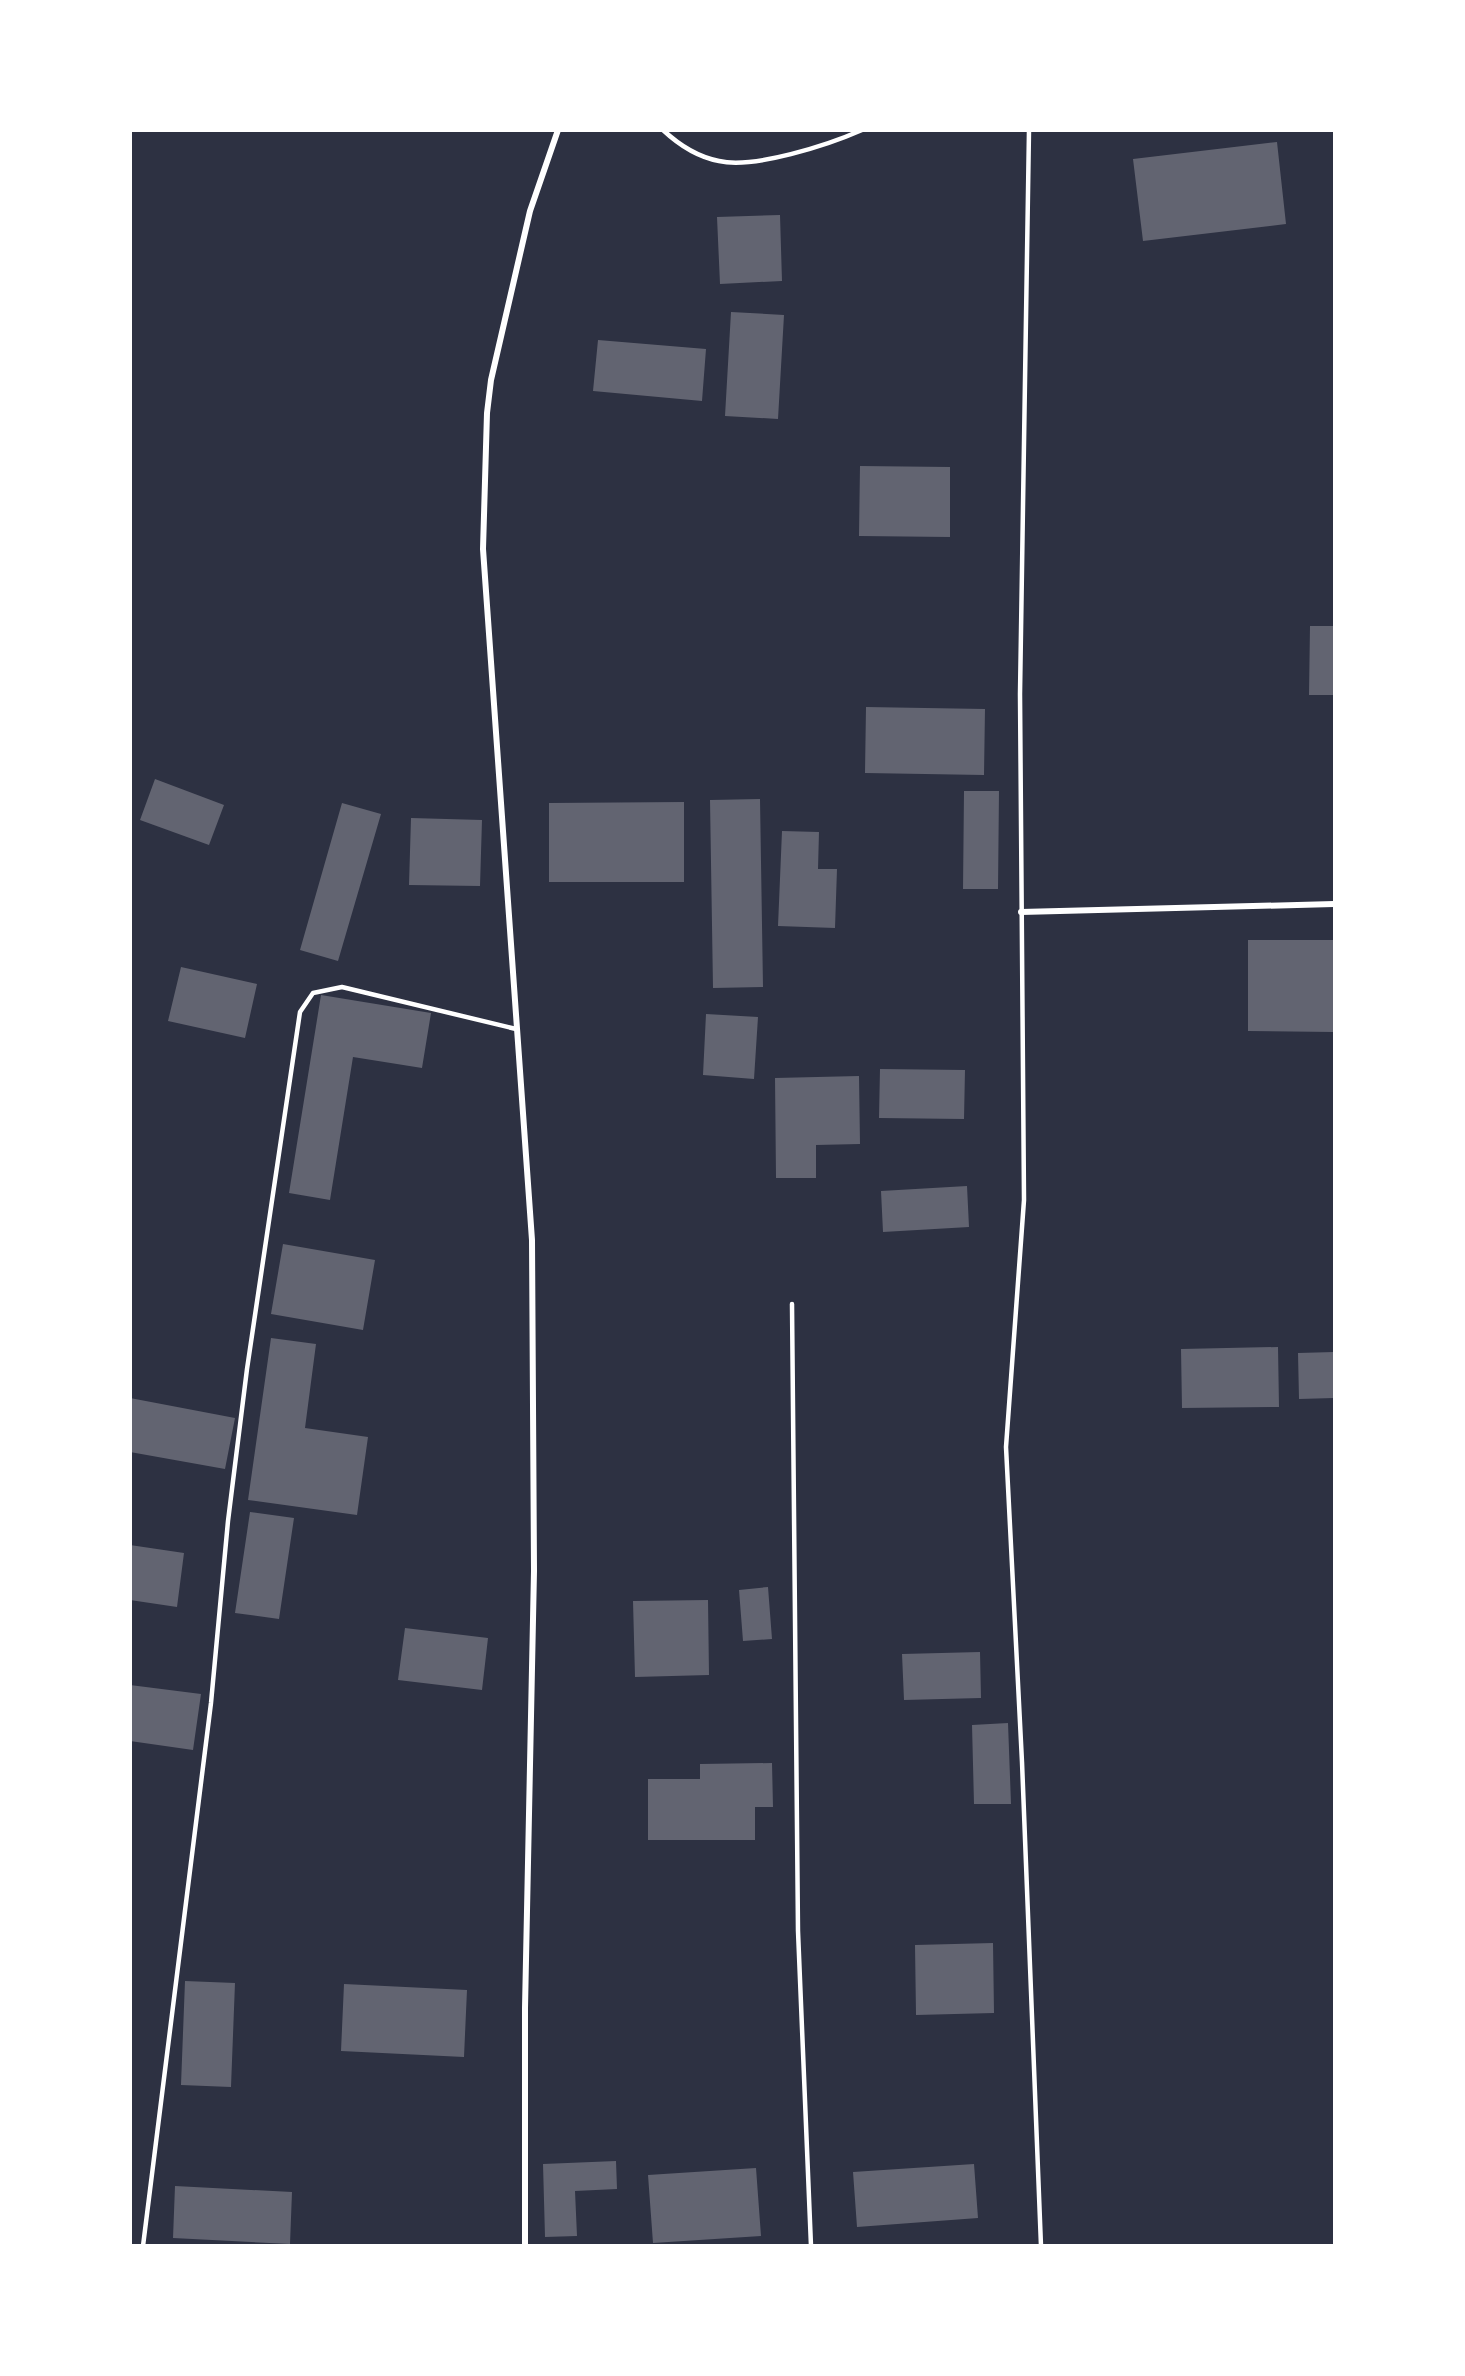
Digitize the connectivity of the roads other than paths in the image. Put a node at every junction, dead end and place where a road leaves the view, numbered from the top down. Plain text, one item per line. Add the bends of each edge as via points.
1 (558, 130) edge
2 (663, 130) edge
3 (862, 130) edge
4 (1029, 130) edge
5 (1335, 904) edge
6 (1021, 912) junction
7 (516, 1029) junction
8 (792, 1304) dead end
9 (143, 2246) edge
10 (525, 2246) edge
11 (811, 2246) edge
12 (1041, 2246) edge

1 - 7 street via 525,231 487,413 483,578
2 - 3 lane via 699,156 736,163 797,152
4 - 6 lane via 1020,694
5 - 6 street
6 - 12 lane via 1024,1190 1006,1481 1022,1762
7 - 9 lane via 342,987 313,993 300,1012 244,1392 211,1703
7 - 10 street via 533,1305 534,1571 525,2008
8 - 11 lane via 798,1931

